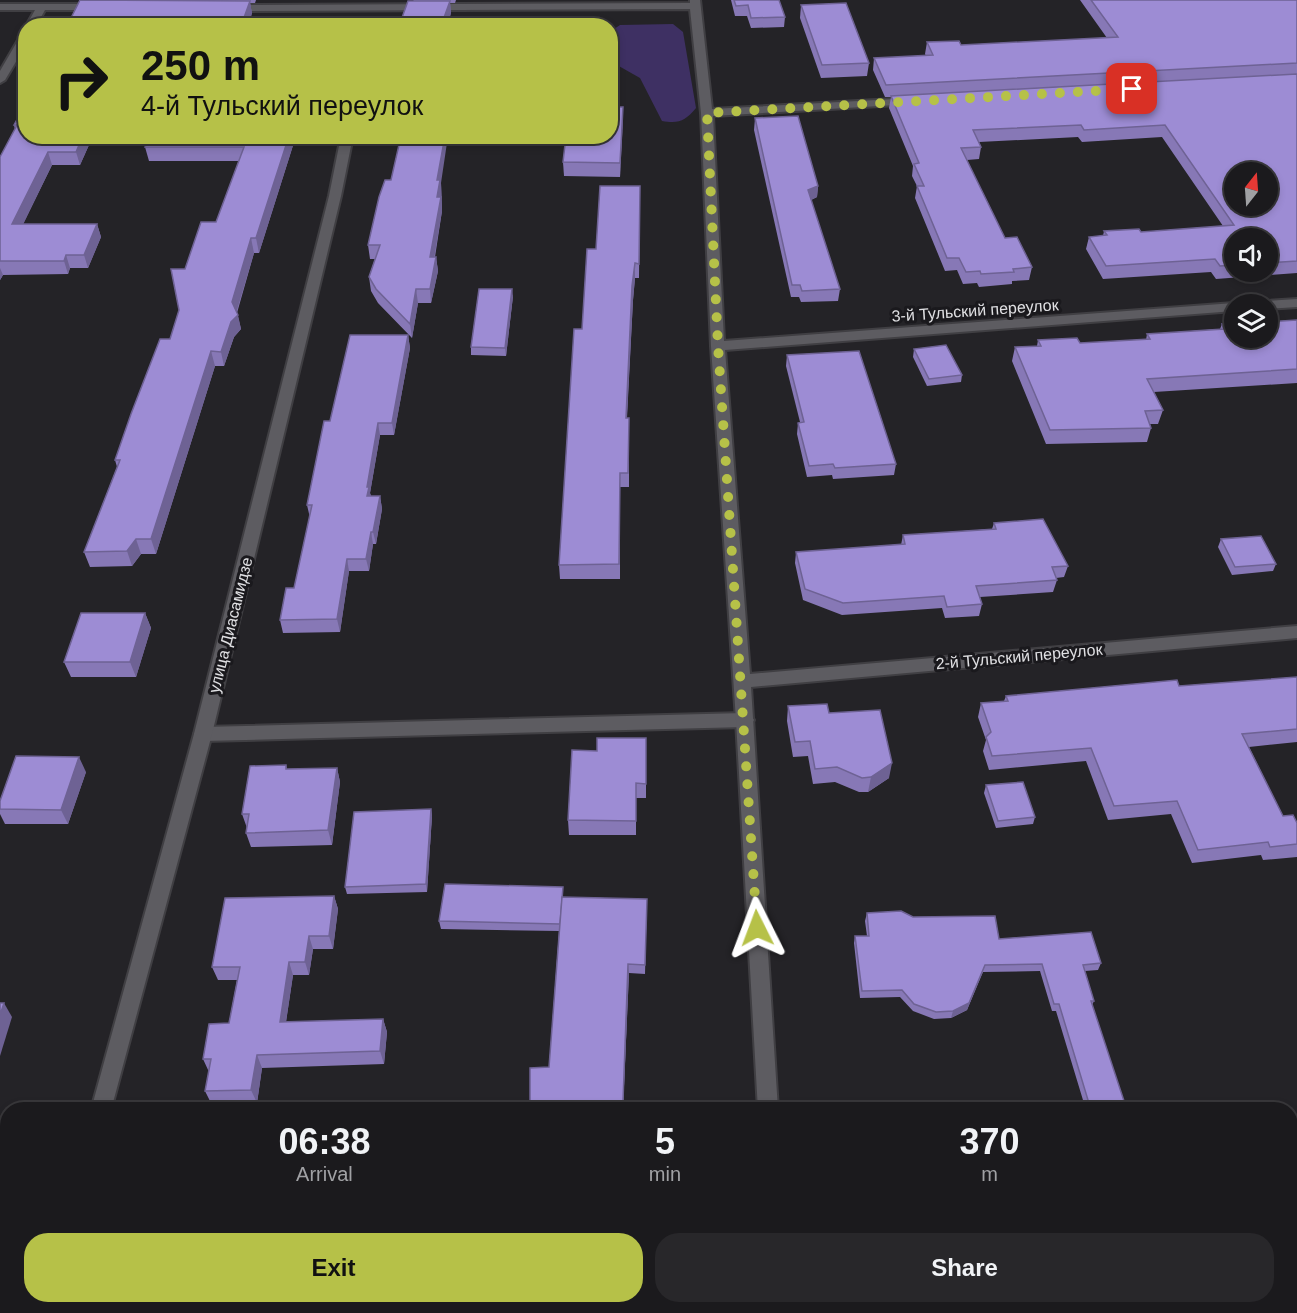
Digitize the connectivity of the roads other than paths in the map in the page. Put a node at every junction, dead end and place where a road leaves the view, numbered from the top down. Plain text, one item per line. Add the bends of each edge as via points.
1 (695, 3) edge
2 (0, 7) edge
3 (42, 7) junction
4 (113, 7) edge
5 (219, 8) edge
6 (36, 18) edge
7 (18, 49) edge
8 (0, 80) edge
9 (920, 101) edge
10 (707, 113) junction
11 (344, 144) edge
12 (1297, 303) edge
13 (1278, 304) edge
14 (1224, 308) edge
15 (718, 346) junction
16 (1297, 632) edge
17 (742, 681) junction
18 (745, 720) junction
19 (203, 734) junction
20 (103, 1102) edge
21 (768, 1102) edge

1 - 5 street via 371,13
1 - 10 street
2 - 3 street
3 - 4 street
3 - 6 street
7 - 8 street
9 - 10 street
10 - 15 street
11 - 19 street, улица Диасамидзе
12 - 13 street
14 - 15 street, 3-й Тульский переулок
15 - 17 street
16 - 17 street, 2-й Тульский переулок
17 - 18 street
18 - 19 street
18 - 21 street
19 - 20 street, улица Диасамидзе

